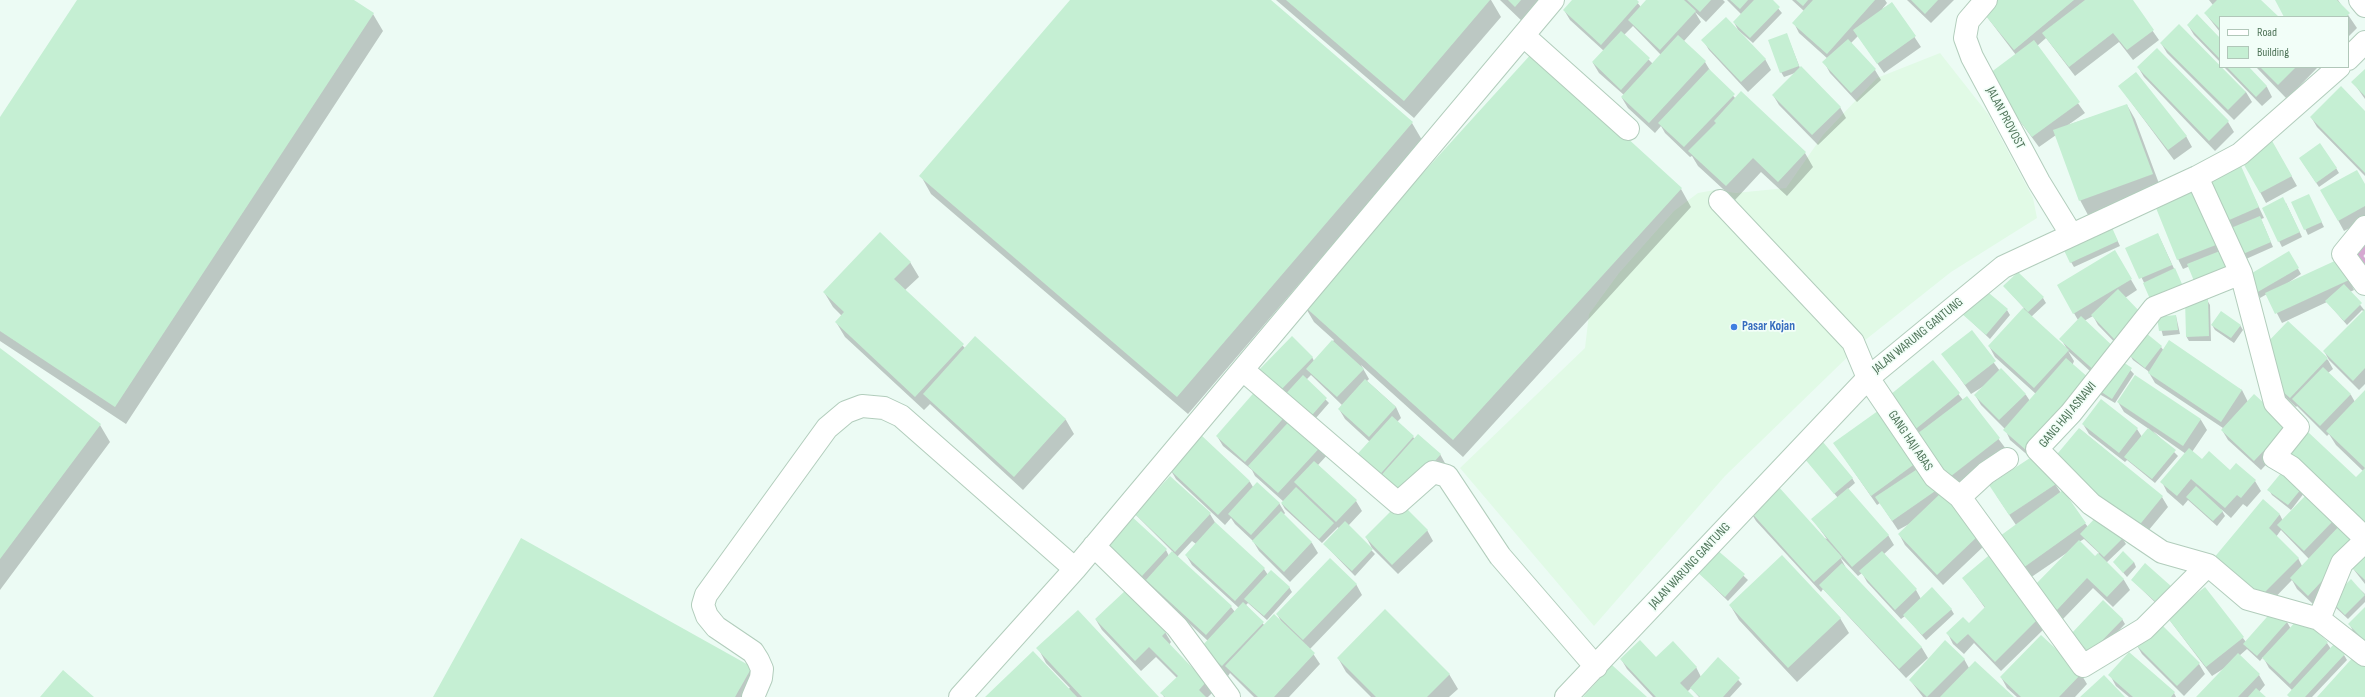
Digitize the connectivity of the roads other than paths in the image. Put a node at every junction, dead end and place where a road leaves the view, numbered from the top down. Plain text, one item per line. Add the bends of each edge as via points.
1 (1553, 0) edge
2 (1986, 0) edge
3 (2360, 0) edge
4 (2365, 6) edge
5 (1524, 36) junction
6 (2338, 68) edge
7 (1628, 129) dead end
8 (2197, 177) junction
9 (1720, 201) dead end
10 (2365, 227) edge
11 (2071, 234) junction
12 (2241, 273) junction
13 (2365, 284) edge
14 (1243, 370) junction
15 (1868, 378) junction
16 (2007, 458) dead end
17 (1960, 496) junction
18 (2365, 540) edge
19 (1094, 546) junction
20 (2208, 565) junction
21 (1075, 569) junction
22 (2318, 619) junction
23 (2365, 655) edge
24 (1596, 667) junction
25 (753, 697) edge
26 (960, 697) edge
27 (1229, 697) edge
28 (1566, 697) edge

1 - 5 street
2 - 11 street, JALAN PROVOST via 1968,21 1965,38 1972,57 2039,182
3 - 4 street
5 - 7 street
5 - 14 street
6 - 8 street, JALAN WARUNG GANTUNG via 2240,154
8 - 11 street, JALAN WARUNG GANTUNG
8 - 12 street
9 - 15 street, GANG HAJI ABAS via 1853,342
10 - 13 street via 2343,254
11 - 15 street, JALAN WARUNG GANTUNG via 2003,267
12 - 18 street via 2275,403 2298,427 2274,457 2291,466
12 - 20 street, GANG HAJI ASNAWI via 2154,308 2071,413 2037,449 2091,504 2162,552
14 - 19 street
14 - 24 street via 1398,503 1433,472 1447,476 1500,556
15 - 17 street, GANG HAJI ABAS via 1935,477
15 - 24 street, JALAN WARUNG GANTUNG
16 - 17 street
17 - 20 street via 2083,666 2144,629
18 - 22 street via 2342,564
19 - 21 street
19 - 27 street via 1177,627
20 - 22 street, GANG HAJI ASNAWI via 2248,599
21 - 25 street via 901,416 884,408 862,406 846,412 827,428 706,595 703,606 707,616 716,627 752,652 758,660 762,669 761,678
21 - 26 street
22 - 23 street, GANG HAJI ASNAWI
24 - 28 street, JALAN WARUNG GANTUNG

